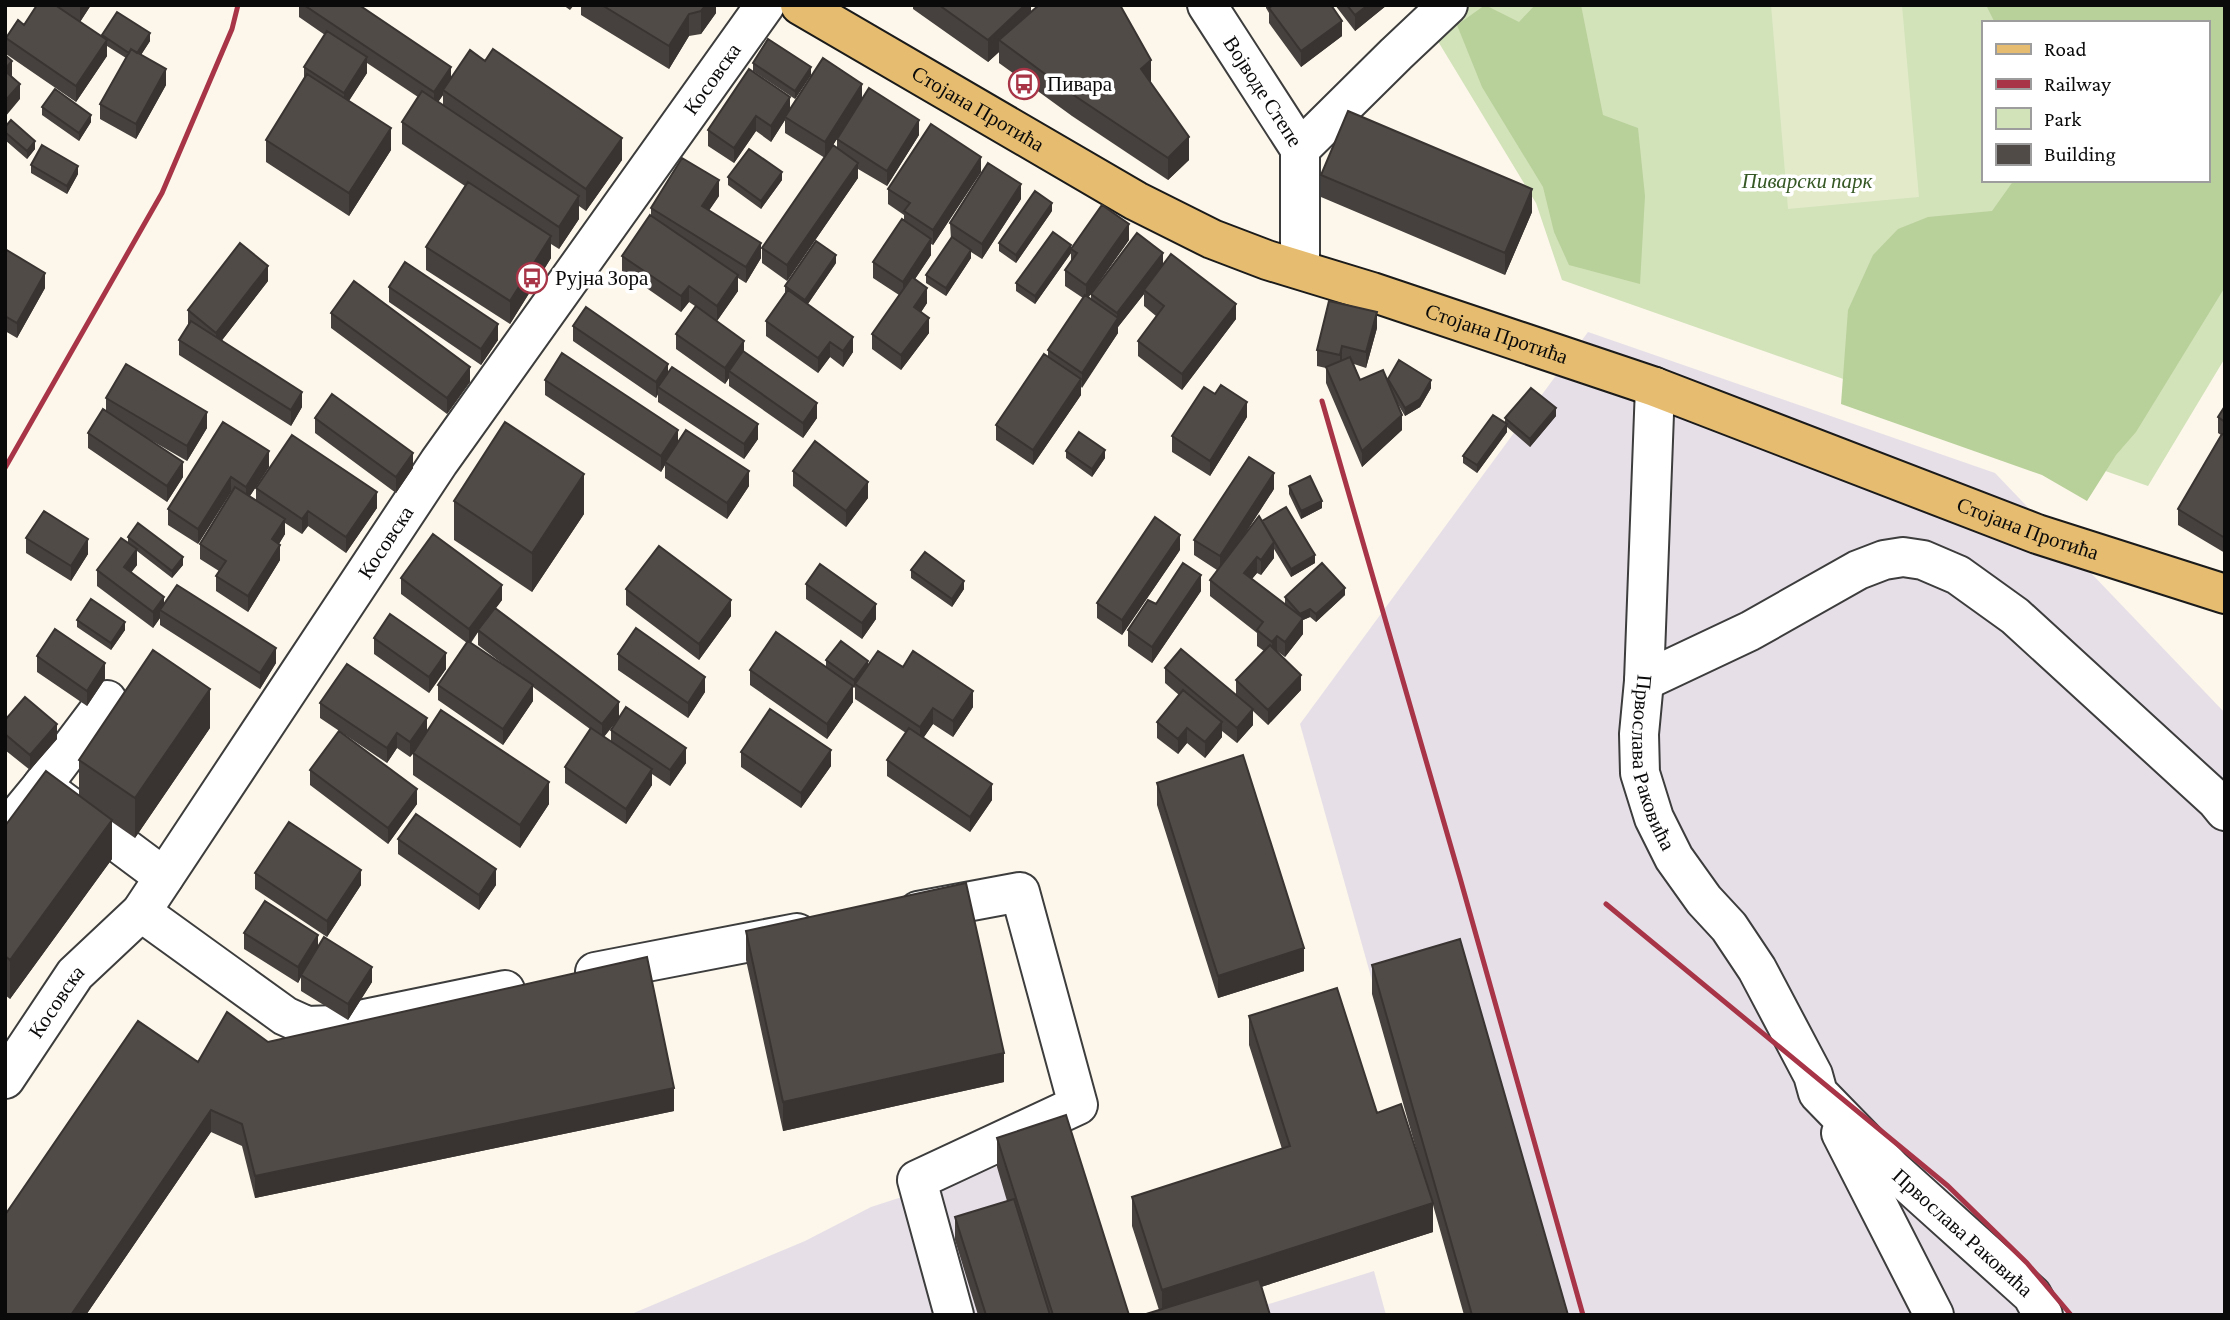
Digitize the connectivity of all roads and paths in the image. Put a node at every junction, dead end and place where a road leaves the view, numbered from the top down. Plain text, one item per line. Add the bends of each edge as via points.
1 (765, 5) edge
2 (800, 5) edge
3 (1207, 5) edge
4 (1448, 5) edge
5 (1300, 149) junction
6 (1300, 268) junction
7 (1655, 387) junction
8 (2225, 594) edge
9 (1644, 681) junction
10 (107, 700) dead end
11 (43, 786) junction
12 (2225, 811) edge
13 (5, 831) edge
14 (164, 877) junction
15 (141, 912) junction
16 (883, 917) edge
17 (828, 927) edge
18 (5, 1079) edge
19 (1818, 1093) junction
20 (954, 1315) edge
21 (1934, 1315) edge
22 (2043, 1315) edge

1 - 14 street, Косовска via 439,463
2 - 6 main road, Стојана Протића via 1136,201 1212,239
3 - 5 street, Војводе Степе
4 - 5 street
5 - 6 street, Војводе Степе
6 - 7 main road, Стојана Протића
7 - 8 main road, Стојана Протића via 2037,534
7 - 9 street, Првослава Раковића
9 - 12 street via 1750,631 1858,570 1903,557 1923,560 1958,575 2015,616
9 - 19 street, Првослава Раковића via 1640,773 1654,818 1674,858 1756,969 1813,1074
10 - 11 street
11 - 13 street
11 - 14 street
14 - 15 street, Косовска
15 - 17 street via 285,1016 307,1026 335,1025
15 - 18 street, Косовска via 75,974
16 - 20 street via 1020,892 1078,1105 917,1180
19 - 21 street, Првослава Раковића
19 - 22 street, Првослава Раковића via 1893,1170 2032,1295

